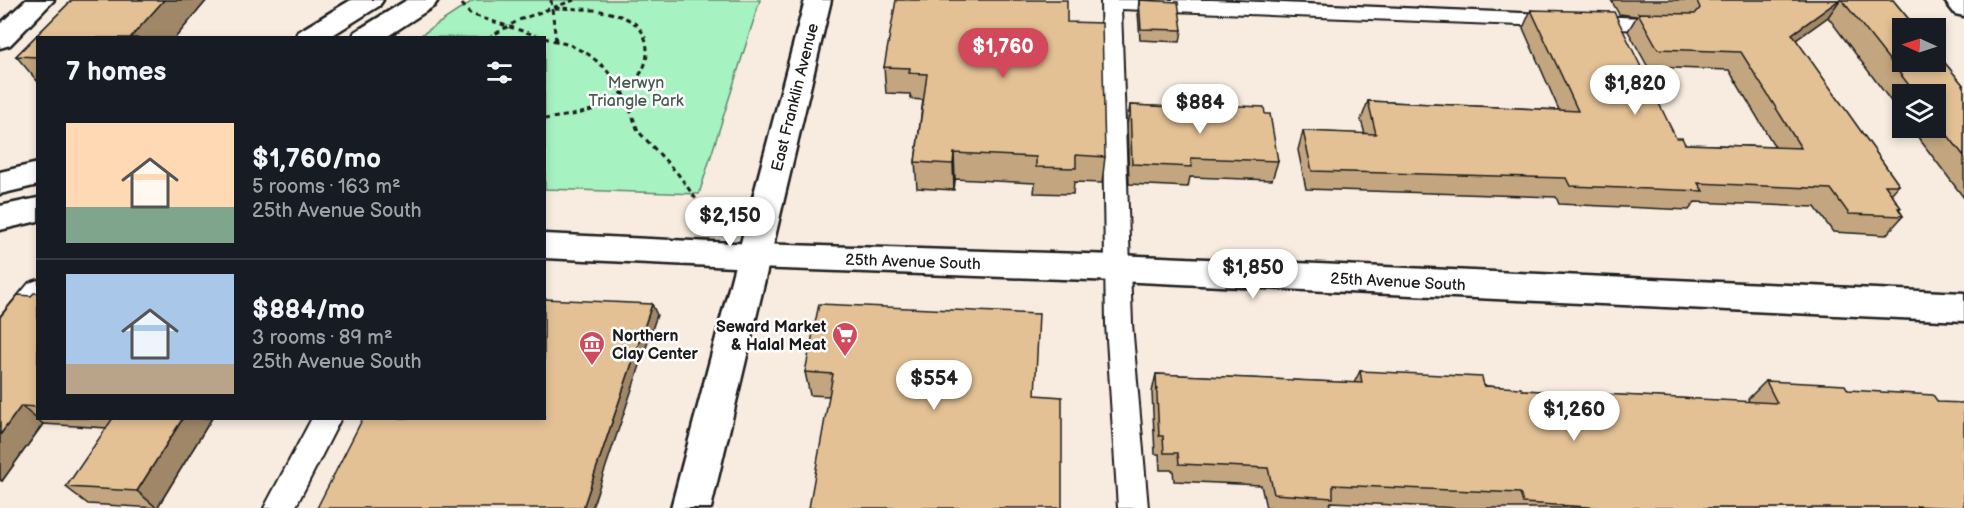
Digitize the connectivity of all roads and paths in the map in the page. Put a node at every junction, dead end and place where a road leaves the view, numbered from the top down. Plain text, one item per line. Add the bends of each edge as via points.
1 (41, 0) edge
2 (370, 0) edge
3 (424, 0) edge
4 (551, 0) edge
5 (574, 0) edge
6 (818, 0) edge
7 (1957, 0) edge
8 (1111, 1) edge
9 (462, 4) dead end
10 (554, 8) junction
11 (1964, 8) edge
12 (1677, 25) edge
13 (504, 26) junction
14 (311, 36) edge
15 (368, 36) edge
16 (491, 36) edge
17 (537, 36) edge
18 (546, 38) edge
19 (0, 39) edge
20 (556, 41) junction
21 (624, 91) junction
22 (546, 118) edge
23 (36, 174) edge
24 (0, 183) edge
25 (701, 206) dead end
26 (36, 209) edge
27 (0, 218) edge
28 (546, 246) edge
29 (755, 256) junction
30 (1117, 268) junction
31 (36, 292) edge
32 (1964, 307) edge
33 (0, 337) edge
34 (326, 420) edge
35 (279, 508) edge
36 (691, 508) edge
37 (1133, 508) edge

1 - 19 street
2 - 14 street
3 - 15 street
4 - 10 path
5 - 10 path
6 - 29 street, East Franklin Avenue
7 - 11 street
8 - 12 lane
8 - 30 lane
9 - 13 path via 470,14
10 - 13 path
10 - 20 path
10 - 21 path via 605,8 626,14 641,26 649,40 649,57 640,75
13 - 16 path
13 - 17 path
18 - 20 path
20 - 21 path via 588,54
21 - 22 path via 579,113
21 - 25 path via 638,131
23 - 24 street
26 - 27 street
28 - 29 street, 25th Avenue South
29 - 30 street, 25th Avenue South
29 - 36 street, East Franklin Avenue
30 - 32 street, 25th Avenue South
30 - 37 lane
31 - 33 lane
34 - 35 lane

